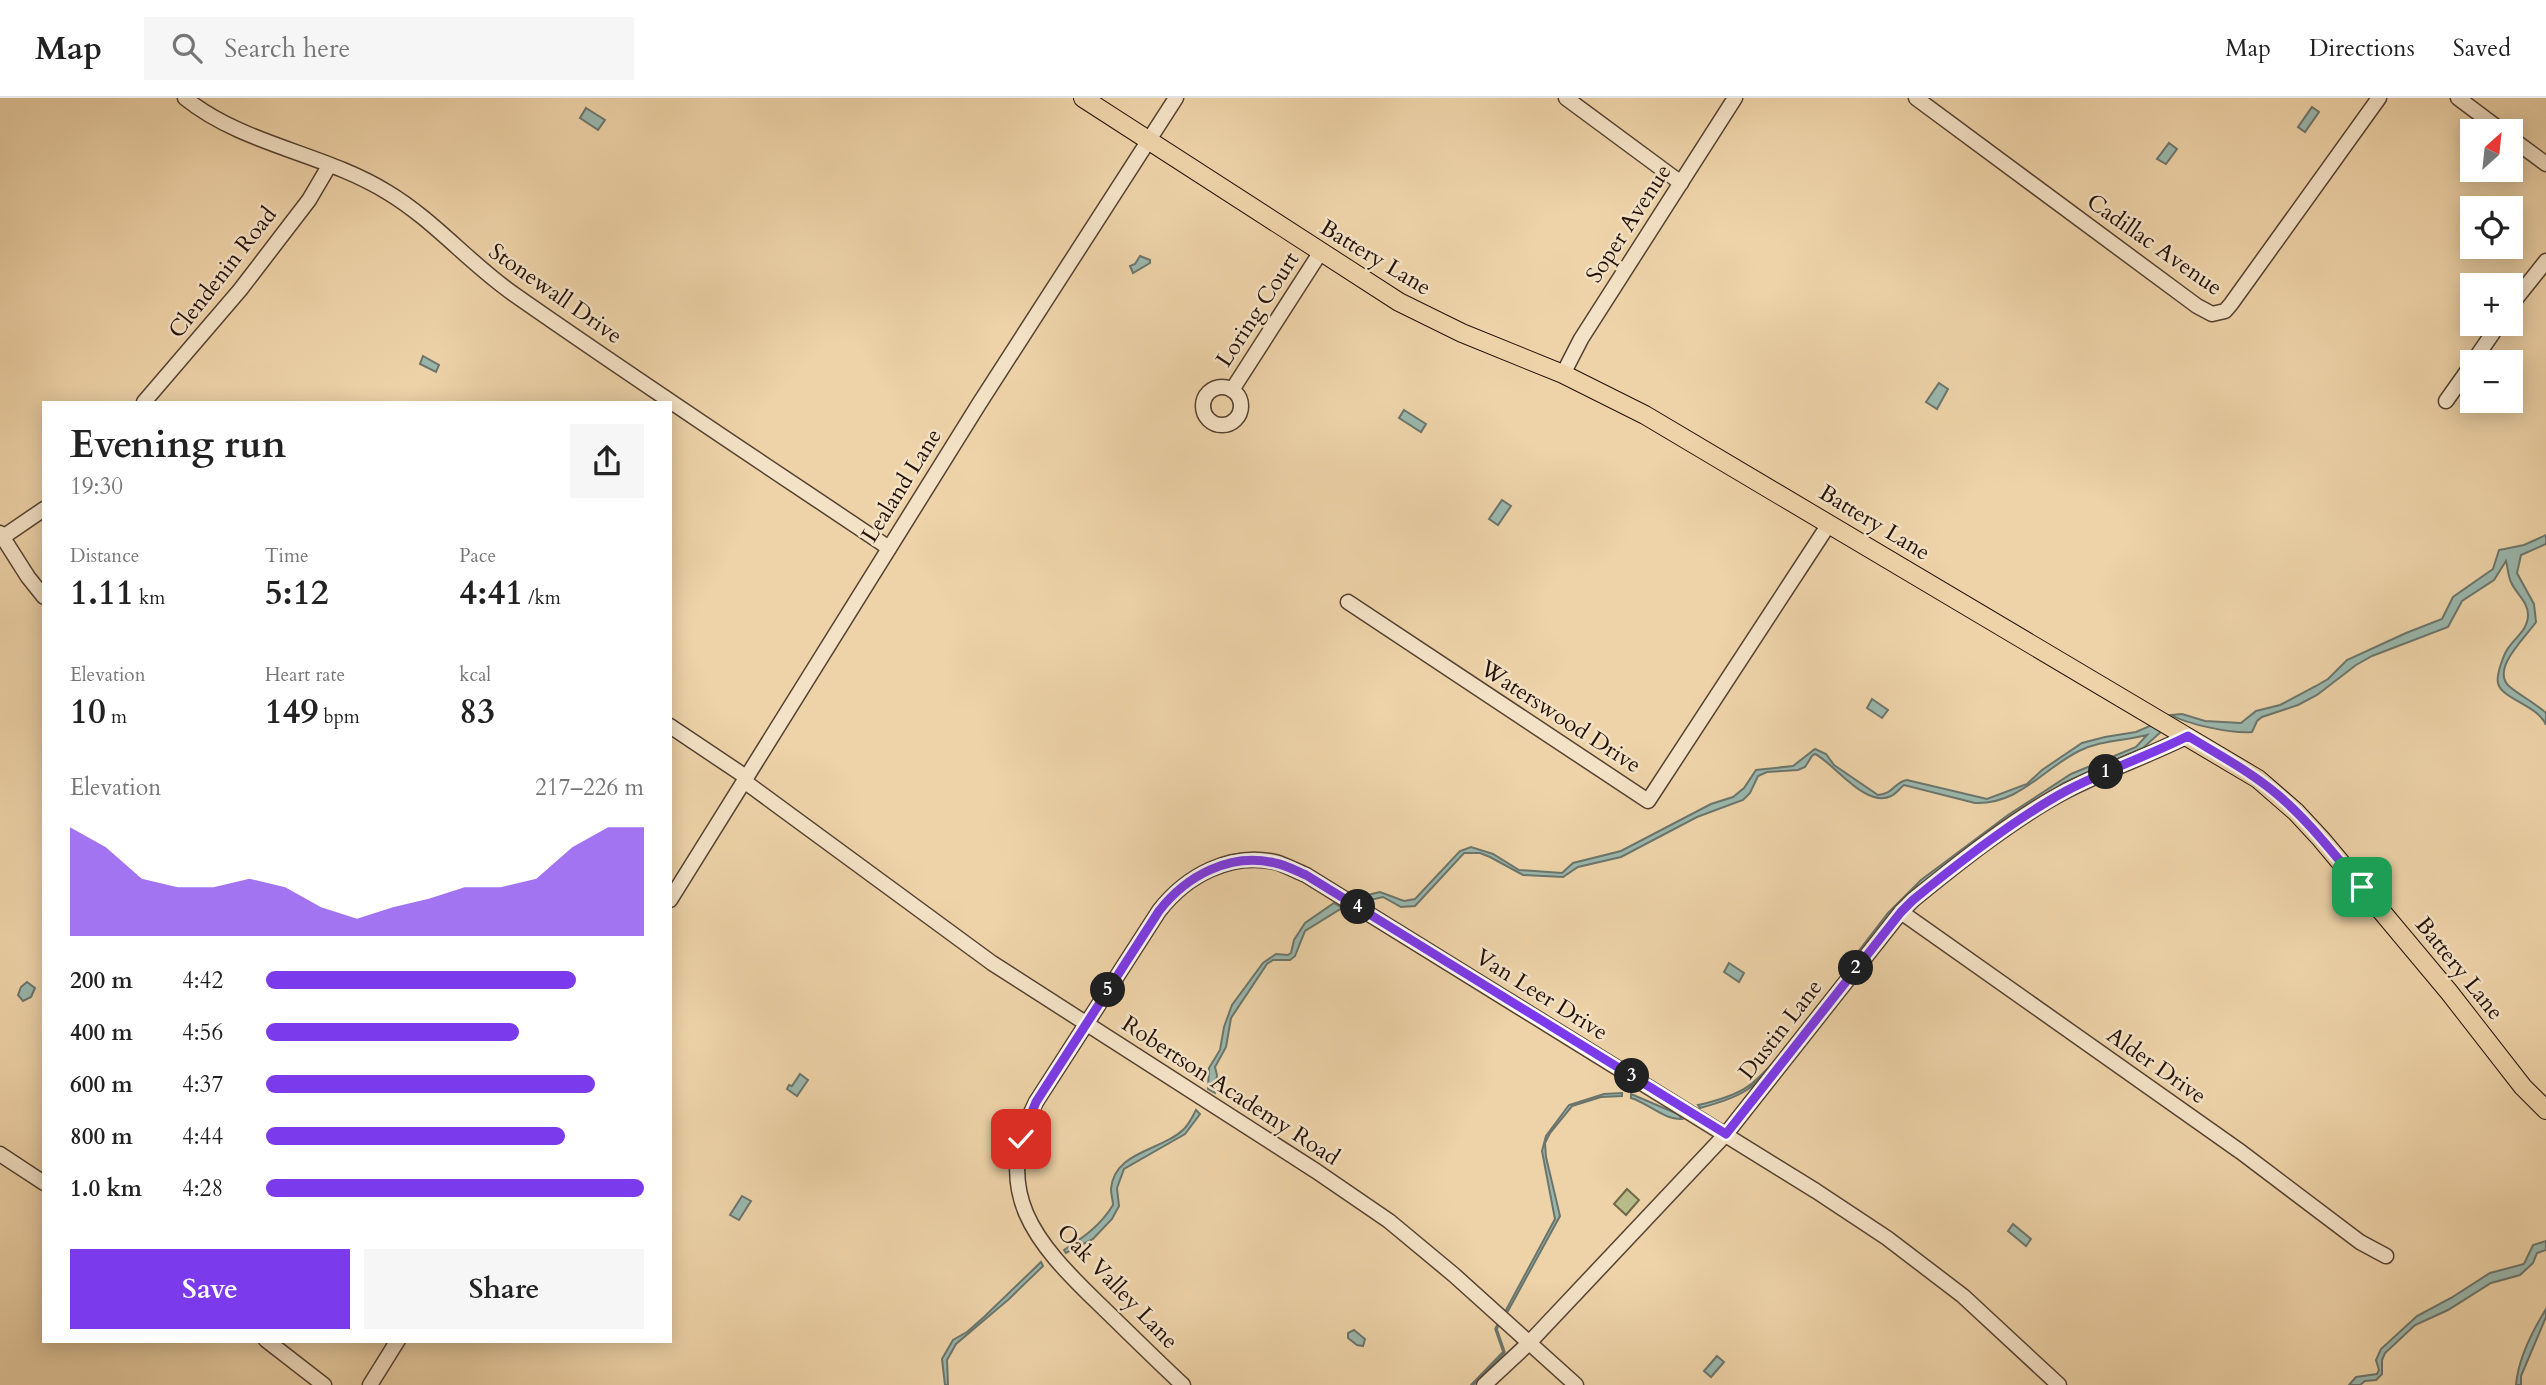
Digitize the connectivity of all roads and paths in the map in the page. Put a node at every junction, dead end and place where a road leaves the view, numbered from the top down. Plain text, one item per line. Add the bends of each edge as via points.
1 (185, 98) edge
2 (1083, 98) edge
3 (1176, 98) edge
4 (1566, 98) edge
5 (1735, 98) edge
6 (1916, 98) edge
7 (2379, 98) edge
8 (2458, 98) edge
9 (2486, 119) edge
10 (1148, 142) junction
11 (2524, 148) edge
12 (2546, 164) edge
13 (329, 166) junction
14 (1681, 183) junction
15 (1320, 253) junction
16 (2546, 261) edge
17 (2523, 290) edge
18 (1563, 374) junction
19 (2460, 381) edge
20 (1232, 390) dead end
21 (145, 401) edge
22 (672, 401) edge
23 (672, 401) edge
24 (2446, 401) dead end
25 (42, 510) edge
26 (1829, 524) junction
27 (2, 536) edge
28 (889, 548) junction
29 (42, 594) edge
30 (1348, 602) dead end
31 (672, 727) edge
32 (2188, 736) junction
33 (745, 779) junction
34 (672, 897) edge
35 (1901, 912) junction
36 (1086, 1024) junction
37 (2546, 1110) edge
38 (1726, 1134) junction
39 (0, 1154) edge
40 (42, 1182) edge
41 (2386, 1256) dead end
42 (270, 1343) edge
43 (396, 1343) edge
44 (1529, 1343) junction
45 (324, 1385) edge
46 (370, 1385) edge
47 (1183, 1385) edge
48 (1484, 1385) edge
49 (1576, 1385) edge
50 (2059, 1385) edge

1 - 13 street, Stonewall Drive via 229,125
2 - 10 main road, Battery Lane
3 - 10 street, Lealand Lane
4 - 14 street
5 - 14 street, Soper Avenue
6 - 7 street, Cadillac Avenue via 2212,314 2231,304
8 - 9 street
10 - 15 main road, Battery Lane
10 - 28 street, Lealand Lane
11 - 12 street
13 - 21 street, Clendenin Road via 309,200 240,290
13 - 23 street, Stonewall Drive via 388,192 512,293
14 - 18 street, Soper Avenue
15 - 18 main road, Battery Lane via 1430,319
15 - 20 street, Loring Court
16 - 17 street
18 - 26 main road, Battery Lane via 1645,415
19 - 24 street
22 - 28 street, Stonewall Drive
25 - 27 street
26 - 30 street, Waterswood Drive via 1648,801
26 - 32 main road, Battery Lane
27 - 29 street
28 - 33 street, Lealand Lane
31 - 33 street, Robertson Academy Road
32 - 35 street, Dustin Lane via 2062,793 1959,864
32 - 37 main road, Battery Lane via 2258,779 2296,811
33 - 34 street, Lealand Lane
33 - 36 street, Robertson Academy Road via 992,963
35 - 38 street, Dustin Lane
35 - 41 street, Alder Drive
36 - 38 street, Van Leer Drive via 1152,920 1177,890 1220,866 1247,861 1275,863 1319,883
36 - 44 street, Robertson Academy Road via 1388,1221
36 - 47 street, Oak Valley Lane via 1036,1102 1023,1132 1017,1173 1022,1203 1048,1252
38 - 44 street, Dustin Lane
38 - 50 street, Van Leer Drive via 1912,1256 1963,1296
39 - 40 street
42 - 45 street
43 - 46 street
44 - 48 street, Dustin Lane
44 - 49 street, Robertson Academy Road

